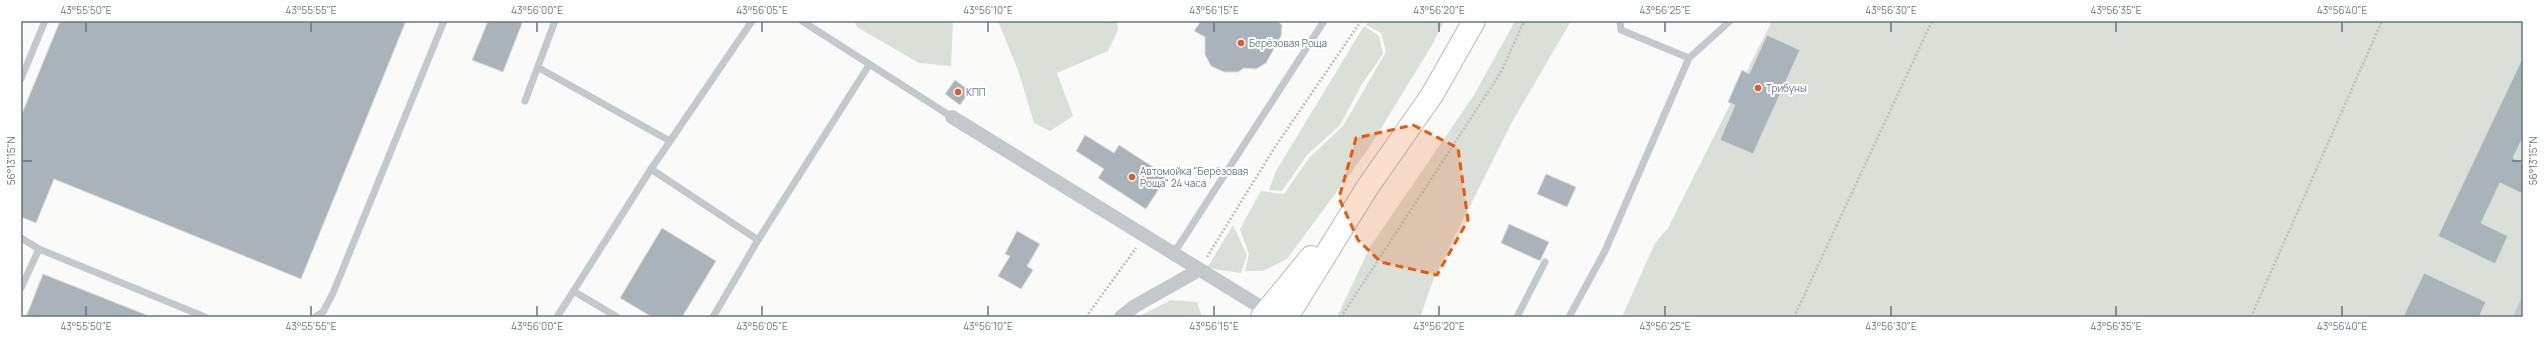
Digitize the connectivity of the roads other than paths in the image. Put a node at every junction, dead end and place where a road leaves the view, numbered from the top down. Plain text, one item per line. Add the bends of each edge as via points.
1 (45, 21) edge
2 (444, 21) edge
3 (555, 21) edge
4 (752, 21) edge
5 (802, 21) edge
6 (1474, 21) edge
7 (1620, 21) edge
8 (1730, 21) edge
9 (1323, 23) edge
10 (1689, 58) junction
11 (869, 65) junction
12 (539, 68) junction
13 (21, 79) edge
14 (525, 101) dead end
15 (952, 117) joint
16 (670, 141) junction
17 (651, 169) junction
18 (1367, 188) junction
19 (21, 238) edge
20 (758, 240) junction
21 (39, 249) junction
22 (1174, 253) junction
23 (1545, 262) dead end
24 (1199, 270) junction
25 (21, 288) edge
26 (575, 292) junction
27 (2523, 303) edge
28 (1264, 314) edge
29 (204, 317) edge
30 (315, 317) edge
31 (557, 317) edge
32 (617, 317) edge
33 (713, 317) edge
34 (1121, 317) edge
35 (1287, 317) edge
36 (1517, 317) edge
37 (1569, 317) edge
38 (2517, 317) edge

1 - 13 lane
2 - 30 lane via 333,293 323,312
3 - 12 lane
4 - 16 lane
5 - 11 lane
6 - 18 main road via 1432,96
7 - 10 lane via 1622,30
8 - 10 lane
9 - 22 lane
10 - 37 lane via 1605,251
11 - 15 lane
11 - 20 lane
12 - 14 lane
12 - 16 lane
15 - 22 street
16 - 17 lane
17 - 20 lane
17 - 26 lane
18 - 28 main road
18 - 35 main road
19 - 21 lane
20 - 33 lane
21 - 25 lane
21 - 29 lane
22 - 24 street
23 - 36 lane
24 - 28 street
24 - 34 street via 1135,306
26 - 31 lane
26 - 32 lane
27 - 38 lane

